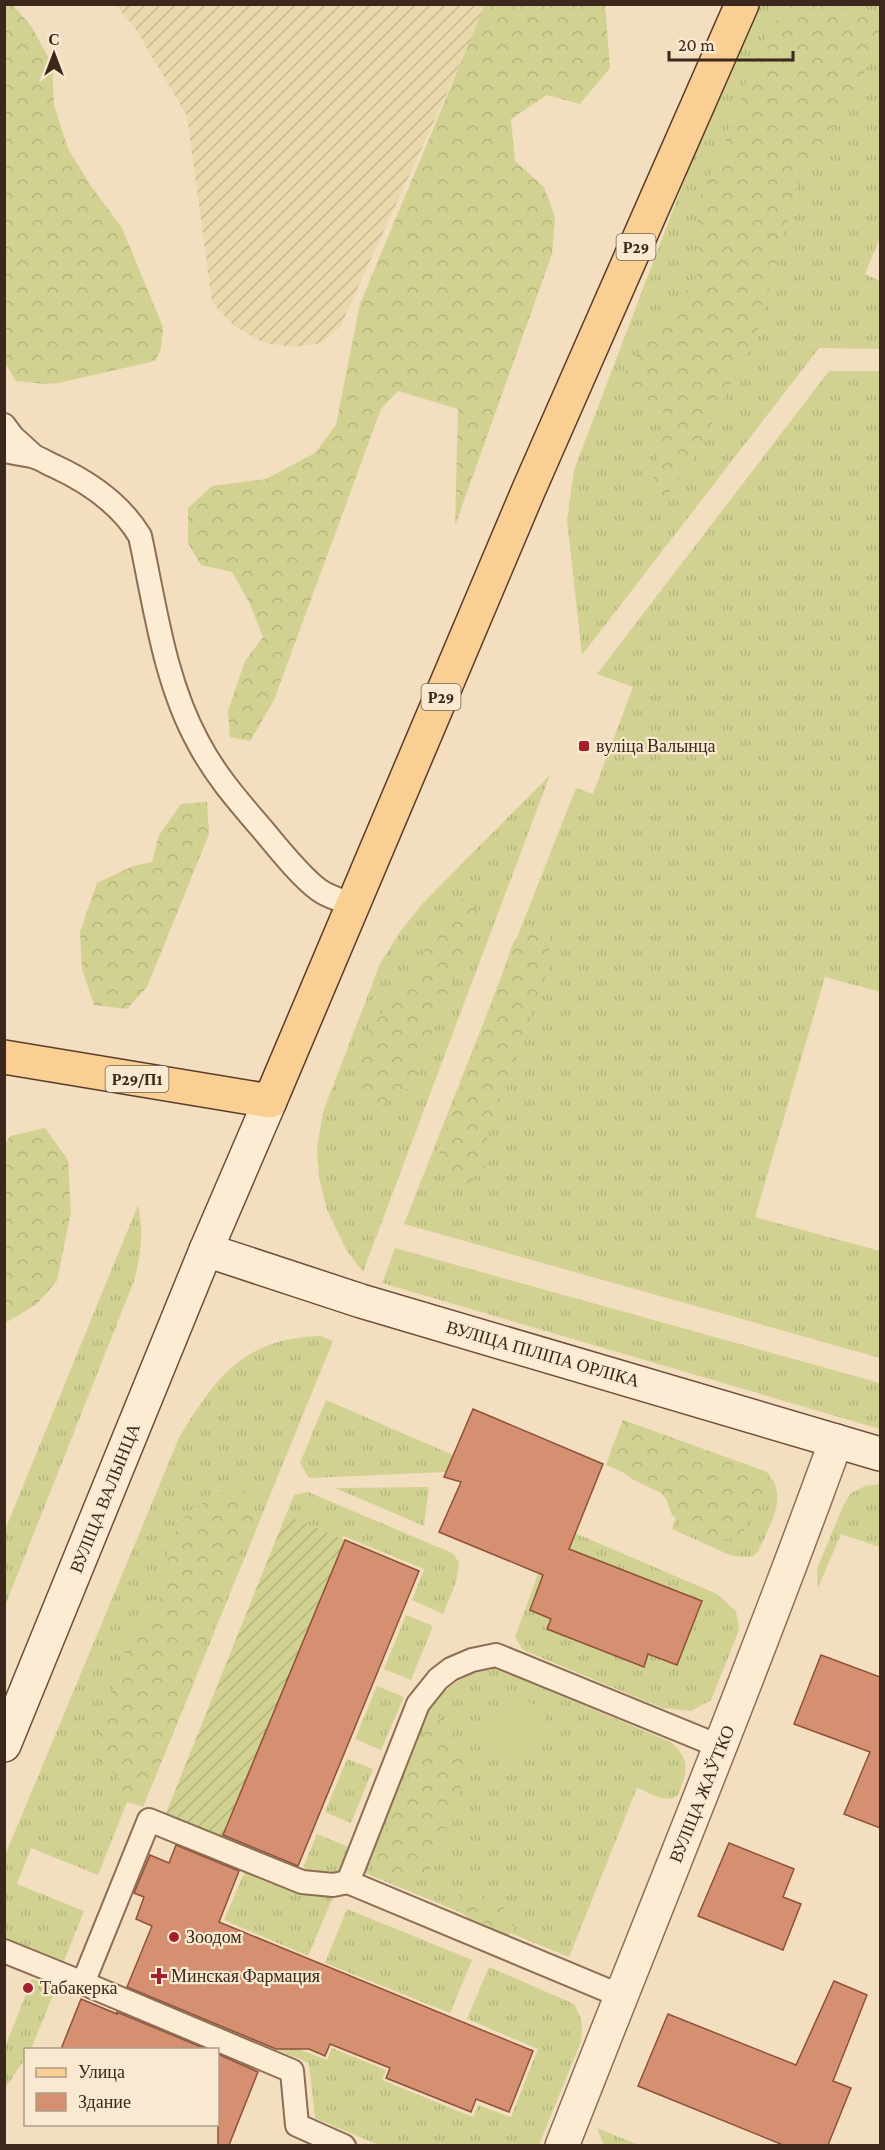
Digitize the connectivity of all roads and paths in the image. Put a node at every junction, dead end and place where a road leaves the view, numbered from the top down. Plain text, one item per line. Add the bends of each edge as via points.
1 (742, 4) edge
2 (4, 425) edge
3 (4, 451) edge
4 (34, 457) junction
5 (352, 905) junction
6 (4, 1057) edge
7 (270, 1101) junction
8 (206, 1250) junction
9 (836, 1441) junction
10 (880, 1454) edge
11 (4, 1745) edge
12 (721, 1747) junction
13 (348, 1882) junction
14 (4, 1951) edge
15 (83, 1983) junction
16 (621, 1996) junction
17 (344, 2145) edge
18 (562, 2145) edge

1 - 5 main road, Р29
2 - 4 lane
3 - 4 lane
4 - 5 lane via 99,491 131,521 140,536 172,681 198,743 234,797 279,849 320,891
5 - 7 main road, Р29
6 - 7 main road, Р29/П1
7 - 8 street, Р29
8 - 9 street, ВУЛІЦА ПІЛІПА ОРЛІКА via 361,1301
8 - 11 street, ВУЛІЦА ВАЛЫНЦА / Р29
9 - 10 street, ВУЛІЦА ПІЛІПА ОРЛІКА
9 - 12 street, ВУЛІЦА ЖАЎТКО
12 - 13 lane via 496,1655 472,1660 438,1679 418,1704
12 - 16 street, ВУЛІЦА ЖАЎТКО
13 - 15 lane via 302,1882 149,1820
13 - 16 lane
14 - 15 lane
15 - 17 lane via 292,2071 297,2125
16 - 18 street, ВУЛІЦА ЖАЎТКО

